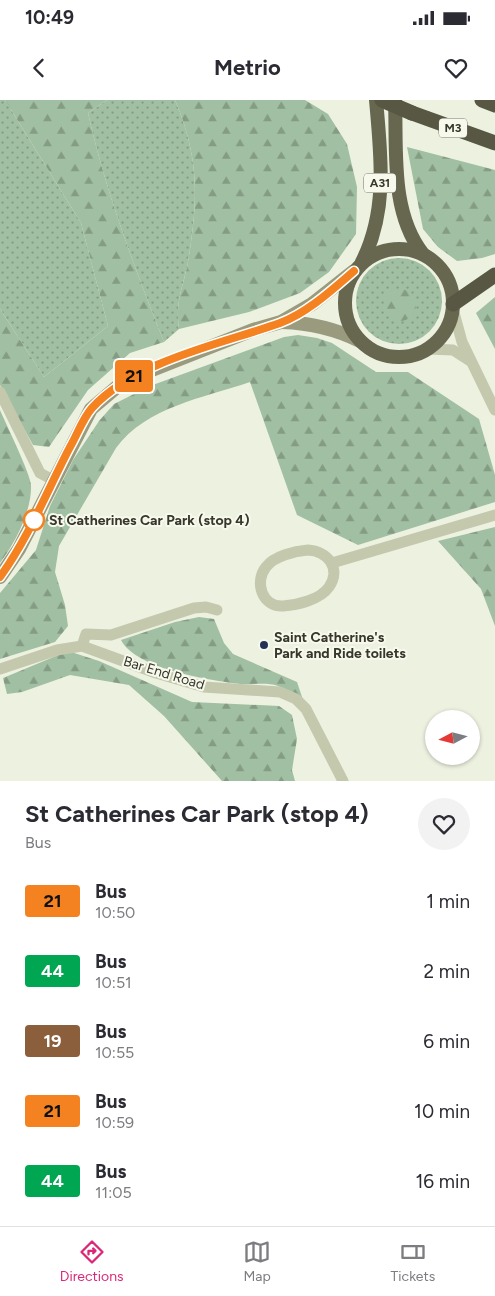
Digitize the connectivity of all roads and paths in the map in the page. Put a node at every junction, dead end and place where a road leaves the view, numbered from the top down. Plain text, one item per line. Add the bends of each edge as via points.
1 (376, 100) edge
2 (382, 100) edge
3 (395, 100) edge
4 (482, 100) edge
5 (495, 105) edge
6 (495, 143) edge
7 (423, 254) junction
8 (358, 267) junction
9 (495, 275) edge
10 (453, 306) junction
11 (281, 322) junction
12 (360, 341) junction
13 (428, 349) junction
14 (470, 361) junction
15 (0, 392) edge
16 (495, 410) edge
17 (53, 480) junction
18 (495, 515) edge
19 (332, 563) junction
20 (0, 577) edge
21 (216, 610) dead end
22 (82, 646) junction
23 (0, 669) edge
24 (344, 781) edge

1 - 8 highway, A31 via 381,202 376,229
2 - 6 highway, M3, bridge
3 - 7 highway, A31 via 398,186 408,232
4 - 5 highway
7 - 8 highway via 411,250 385,250
7 - 10 highway via 446,275
8 - 11 main road via 312,304
8 - 12 highway via 346,288 344,307 352,331
9 - 10 highway
10 - 13 highway via 445,332
10 - 14 street
11 - 12 main road via 310,323 341,331
11 - 17 main road via 124,381 91,409
12 - 13 highway via 385,356 414,355
13 - 14 street via 453,350
14 - 16 street
15 - 17 street via 40,473
17 - 20 main road via 26,536
18 - 19 street
19 - 19 street via 329,588 303,603 278,606 266,600 260,588 265,567 288,555 317,550
21 - 22 street via 194,608 111,635 86,634
22 - 23 street, Bar End Road via 57,650
22 - 24 street, Bar End Road via 186,682 219,689 280,692 296,699 306,709

